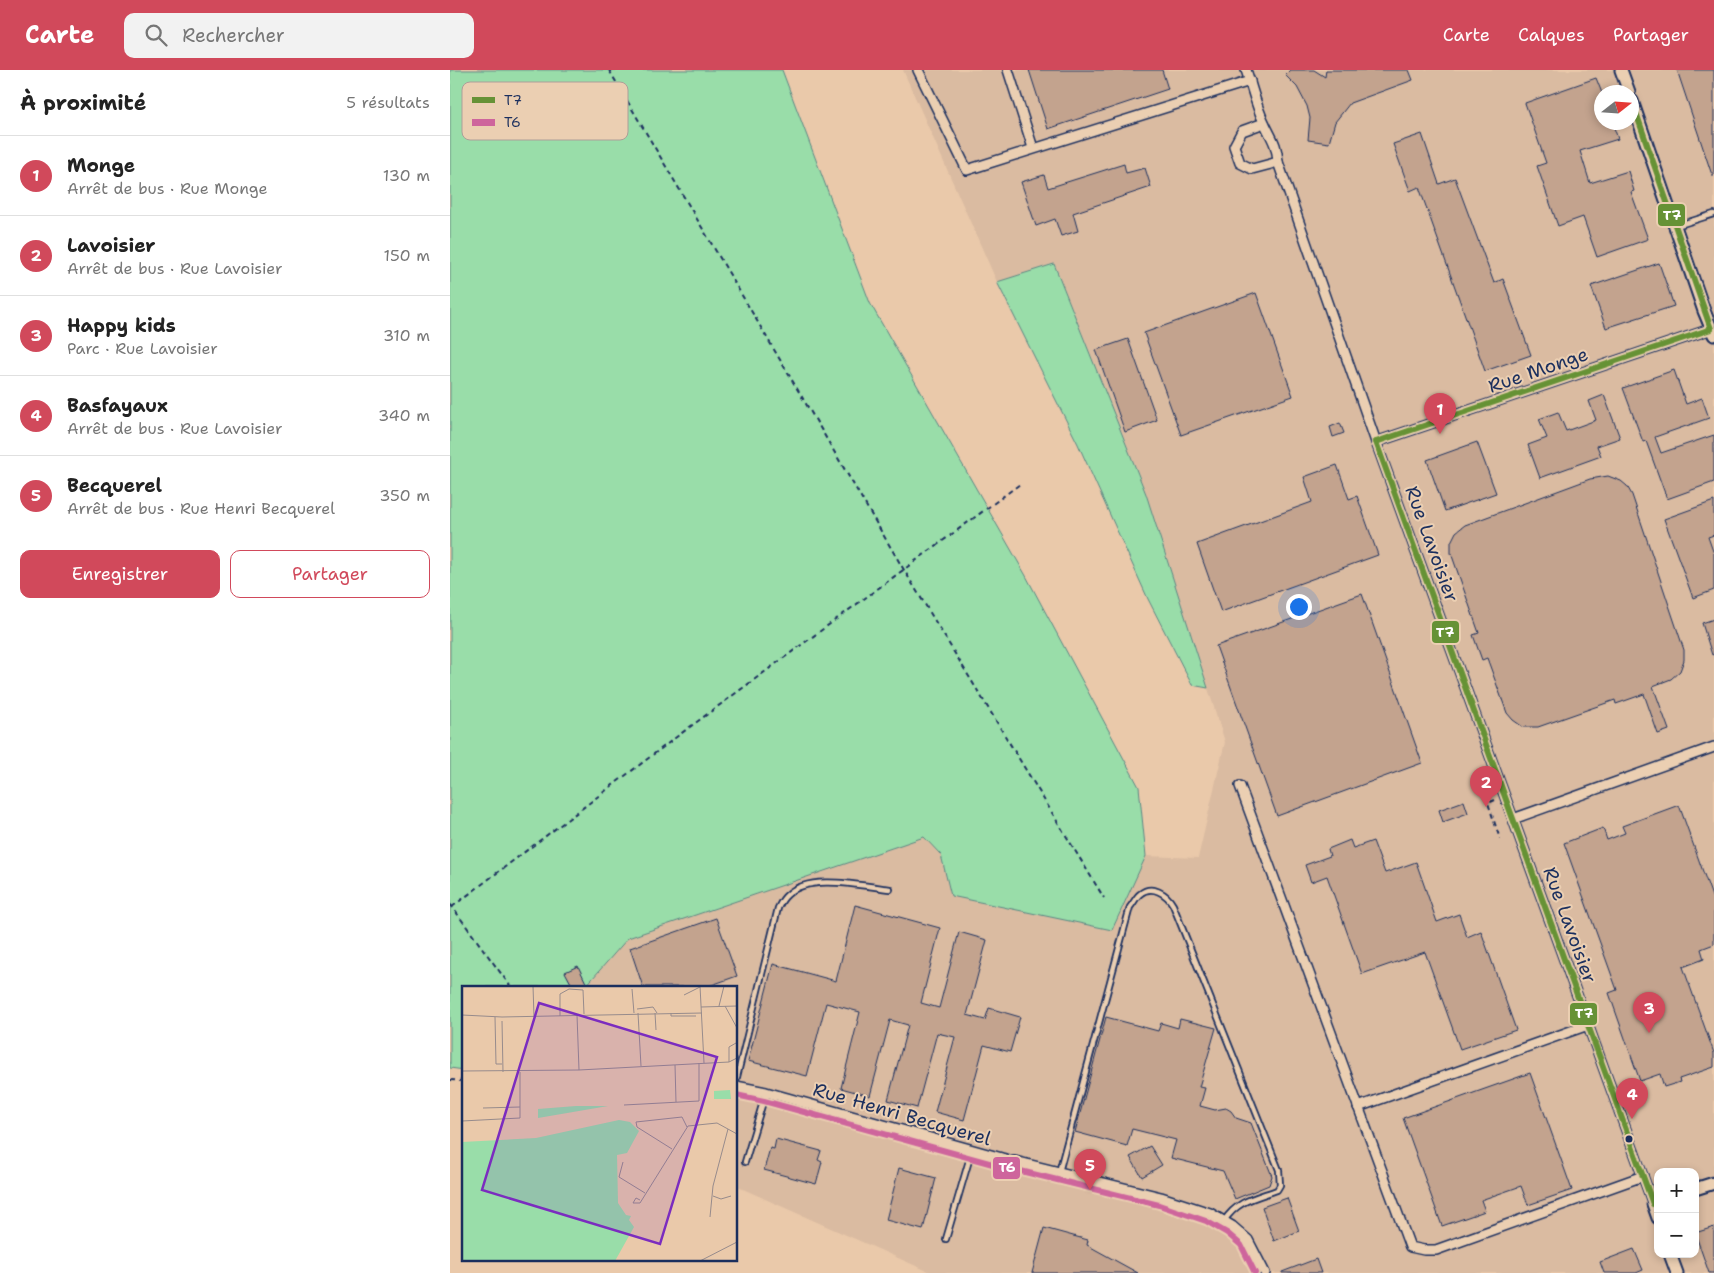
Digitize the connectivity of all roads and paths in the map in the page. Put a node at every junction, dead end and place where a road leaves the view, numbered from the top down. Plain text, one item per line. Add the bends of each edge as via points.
1 (609, 70) edge
2 (918, 70) edge
3 (1008, 70) edge
4 (1246, 70) edge
5 (1621, 70) edge
6 (1250, 81) junction
7 (616, 82) edge
8 (1626, 85) edge
9 (628, 102) edge
10 (1264, 122) junction
11 (1639, 122) edge
12 (1033, 148) junction
13 (1278, 162) junction
14 (1714, 214) edge
15 (1674, 226) junction
16 (1712, 332) edge
17 (1376, 442) junction
18 (1020, 484) dead end
19 (904, 569) junction
20 (1714, 748) edge
21 (1240, 786) dead end
22 (1505, 797) junction
23 (1512, 819) junction
24 (1500, 839) dead end
25 (890, 889) dead end
26 (1104, 898) dead end
27 (450, 904) edge
28 (452, 907) junction
29 (510, 986) edge
30 (1588, 1026) junction
31 (738, 1072) edge
32 (738, 1086) edge
33 (766, 1092) junction
34 (1358, 1107) junction
35 (972, 1150) junction
36 (745, 1162) dead end
37 (1059, 1172) junction
38 (1643, 1176) junction
39 (1714, 1183) edge
40 (1699, 1189) edge
41 (1654, 1201) edge
42 (1224, 1221) junction
43 (946, 1239) dead end
44 (1671, 1258) edge
45 (1265, 1273) edge
46 (1677, 1273) edge

1 - 7 path
2 - 12 street via 968,170
3 - 12 street
4 - 6 street, Rue Lavoisier
5 - 8 street
6 - 10 street, Rue Lavoisier
6 - 12 street
9 - 19 path
10 - 13 street, Rue Lavoisier via 1275,143
10 - 13 street via 1242,131 1234,146 1240,163 1252,169
11 - 15 street
13 - 17 street, Rue Lavoisier
14 - 15 lane
15 - 16 street
16 - 17 street, Rue Monge
17 - 22 street, Rue Lavoisier
18 - 19 path
19 - 26 path
19 - 28 path
20 - 23 street
21 - 34 street
22 - 23 street, Rue Lavoisier
22 - 24 path via 1488,803
23 - 30 street, Rue Lavoisier
25 - 31 lane via 823,882 804,885 787,894 778,908
27 - 28 path
28 - 29 path
30 - 34 street
30 - 38 street, Rue Lavoisier
32 - 33 street, Rue Henri Becquerel
33 - 35 street, Rue Henri Becquerel
33 - 36 lane
34 - 38 street via 1410,1247 1436,1250
35 - 37 street, Rue Henri Becquerel
35 - 43 lane
37 - 42 street, Rue Henri Becquerel via 1161,1197
37 - 42 lane via 1130,908 1140,894 1160,892 1173,905 1279,1170 1277,1190 1237,1205
38 - 41 street, Rue Lavoisier
39 - 40 street
42 - 45 street, Rue Henri Becquerel via 1248,1240
44 - 46 street

